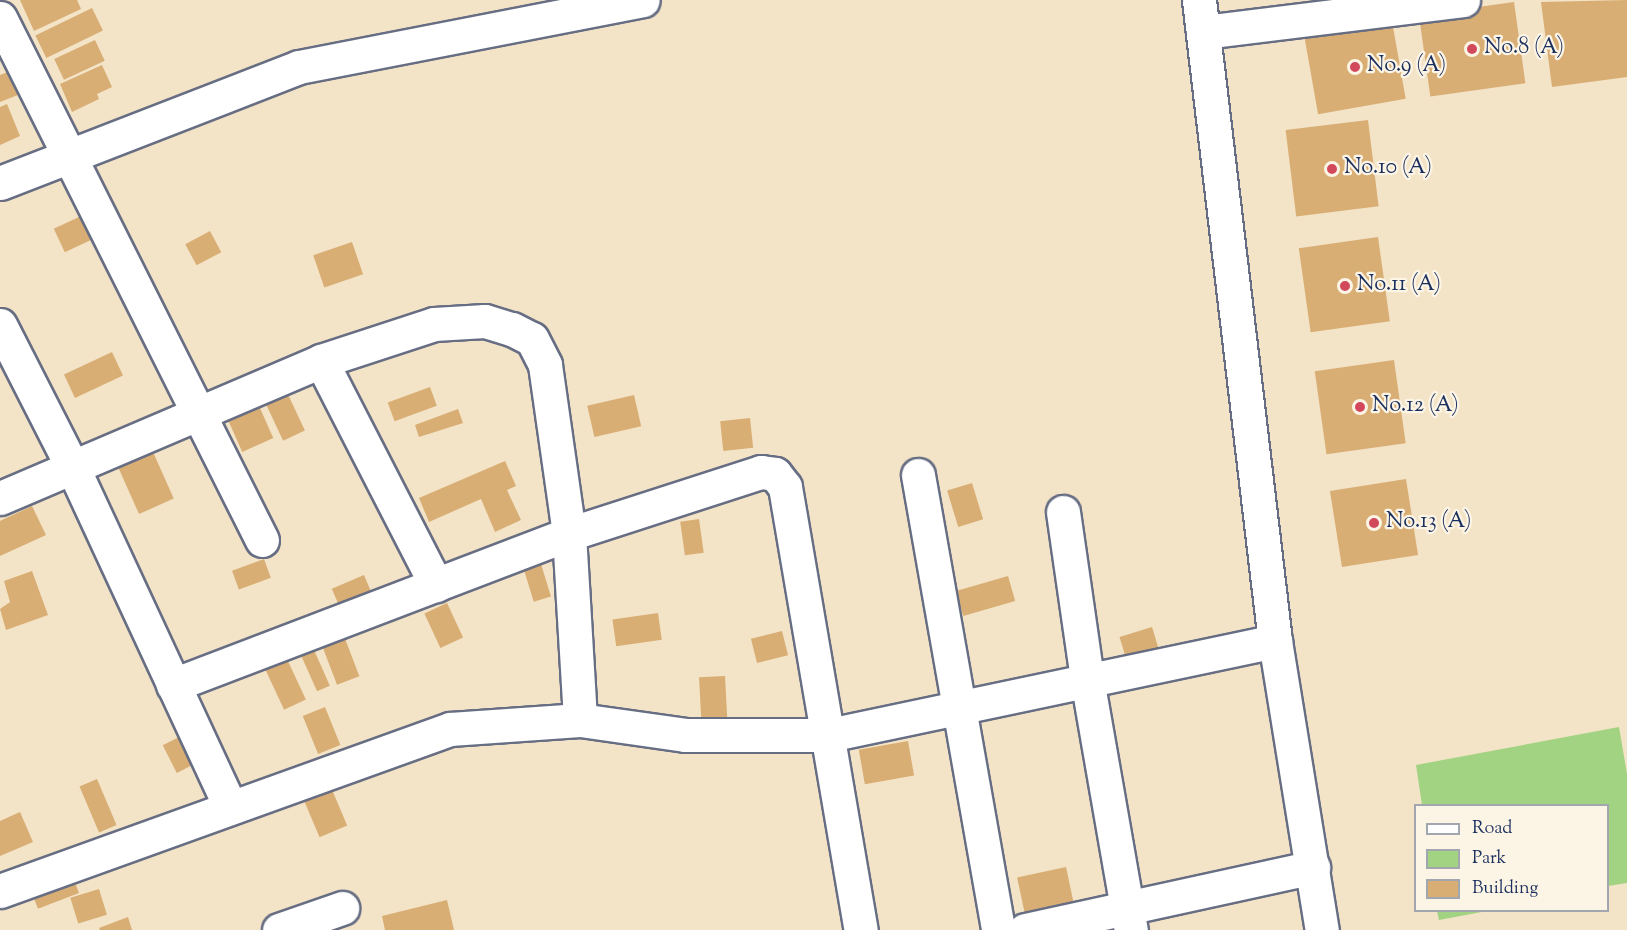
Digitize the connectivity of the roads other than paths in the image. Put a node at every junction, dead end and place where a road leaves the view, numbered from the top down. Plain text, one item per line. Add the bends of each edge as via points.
1 (643, 0) edge
2 (1463, 0) edge
3 (1409, 3) edge
4 (1201, 16) edge
5 (0, 18) edge
6 (70, 153) junction
7 (0, 183) edge
8 (0, 325) edge
9 (321, 361) junction
10 (200, 416) junction
11 (73, 468) junction
12 (918, 475) dead end
13 (0, 498) edge
14 (1063, 512) dead end
15 (569, 534) junction
16 (262, 540) dead end
17 (436, 585) junction
18 (1275, 641) junction
19 (1087, 679) junction
20 (174, 685) junction
21 (959, 705) junction
22 (579, 720) junction
23 (829, 735) junction
24 (230, 807) junction
25 (1313, 867) junction
26 (0, 891) edge
27 (342, 908) dead end
28 (1129, 918) edge
29 (279, 930) edge
30 (861, 930) edge
31 (998, 930) edge
32 (1025, 930) edge
33 (1322, 930) edge

1 - 6 street via 299,67
2 - 3 street
3 - 4 street
4 - 18 street
5 - 6 street
6 - 7 street
6 - 10 street
8 - 11 street
9 - 10 street
9 - 15 street via 457,320 485,321 532,339 545,365
9 - 17 street
10 - 11 street
10 - 16 street
11 - 13 street
11 - 20 street
12 - 21 street
14 - 19 street
15 - 17 street
15 - 22 street
15 - 23 street via 761,472 775,474 785,487
17 - 20 street
18 - 19 street
18 - 25 street
19 - 21 street
19 - 28 street
20 - 24 street
21 - 23 street
21 - 31 street
22 - 23 street via 685,735
22 - 24 street via 543,720 437,732
23 - 30 street
24 - 26 street
25 - 28 street
25 - 33 street
27 - 29 street
28 - 32 street

